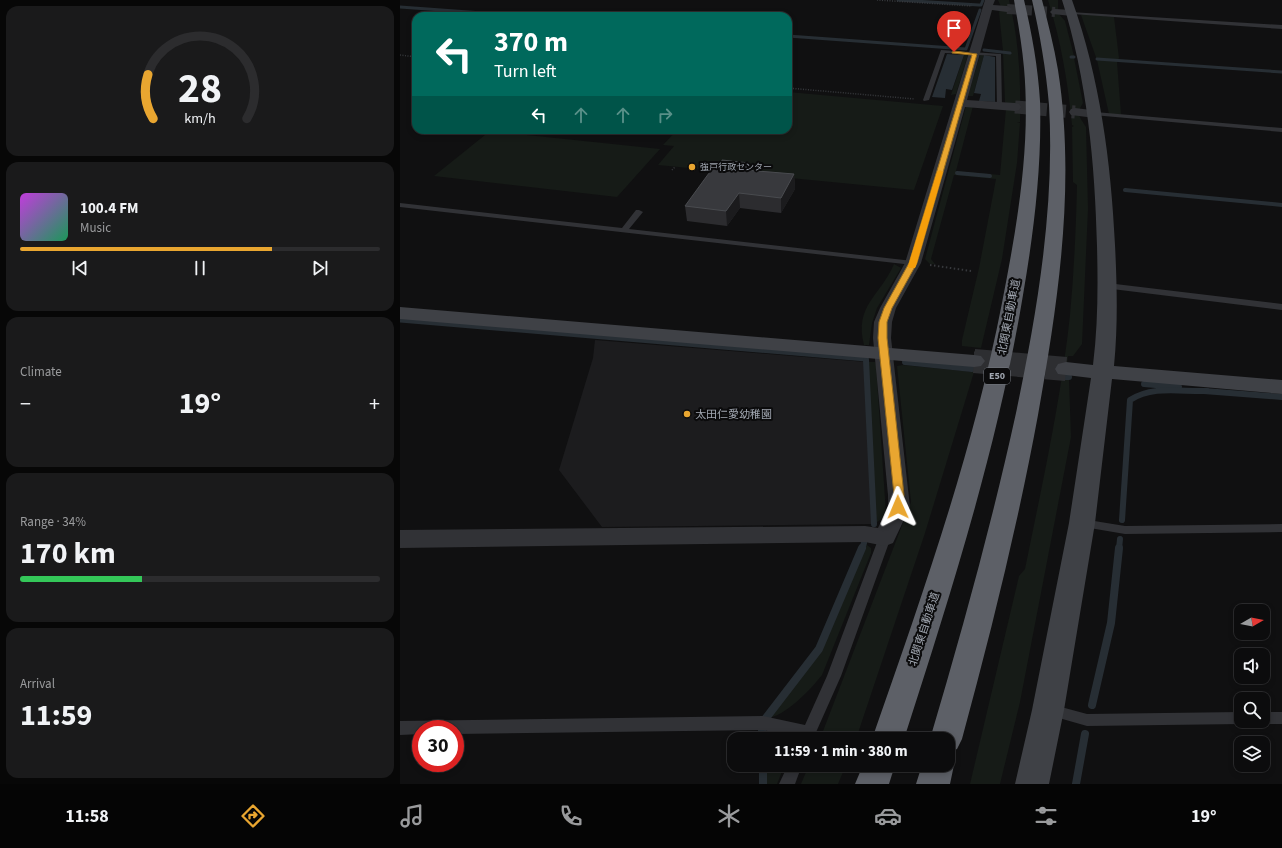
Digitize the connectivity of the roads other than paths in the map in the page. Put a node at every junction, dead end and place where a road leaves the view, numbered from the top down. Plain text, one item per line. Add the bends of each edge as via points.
1 (1037, 0) edge
2 (989, 4) edge
3 (1013, 4) edge
4 (1064, 8) edge
5 (1282, 27) edge
6 (974, 54) junction
7 (926, 100) road end
8 (960, 102) junction
9 (1000, 106) junction
10 (1015, 107) tunnel mouth
11 (1085, 113) junction
12 (1282, 130) edge
13 (400, 205) edge
14 (639, 212) dead end
15 (623, 231) junction
16 (913, 263) junction
17 (1107, 286) junction
18 (1282, 307) edge
19 (400, 313) edge
20 (885, 353) junction
21 (974, 361) tunnel mouth
22 (1066, 369) tunnel mouth
23 (1103, 372) junction
24 (1282, 387) edge
25 (1082, 523) junction
26 (1282, 528) edge
27 (885, 537) junction
28 (400, 539) edge
29 (1048, 710) junction
30 (1234, 718) edge
31 (1270, 718) edge
32 (1282, 718) edge
33 (400, 728) edge
34 (794, 732) edge
35 (810, 732) edge
36 (890, 732) edge
37 (948, 732) edge
38 (792, 772) edge
39 (876, 772) edge
40 (936, 772) edge
41 (787, 784) edge
42 (872, 784) edge
43 (933, 784) edge
44 (1032, 784) edge

1 - 37 highway via 1052,67 1057,115 1054,231 1045,309 1029,407 1000,539
2 - 3 street
2 - 6 street
3 - 36 highway, 北関東自動車道 / E50 via 1025,22 1034,114 1032,165 1011,311 991,405 956,528
4 - 5 lane
4 - 11 street via 1089,76
6 - 7 lane via 943,52
6 - 8 street
6 - 9 lane via 999,55
8 - 9 street
8 - 16 street
9 - 10 street
11 - 12 lane
11 - 17 street via 1107,235
13 - 15 lane
14 - 15 lane
15 - 16 lane
16 - 20 street via 883,322 882,338
17 - 18 lane
17 - 23 street
19 - 20 street
20 - 21 street
20 - 27 street via 899,495 898,507
22 - 23 street
23 - 24 street
23 - 25 street
25 - 26 lane via 1125,530
25 - 29 street
27 - 28 street via 865,534
27 - 35 lane via 834,676
29 - 30 lane via 1087,720
29 - 44 street
31 - 32 lane
33 - 34 lane via 763,723
38 - 41 lane
39 - 42 highway
40 - 43 highway

